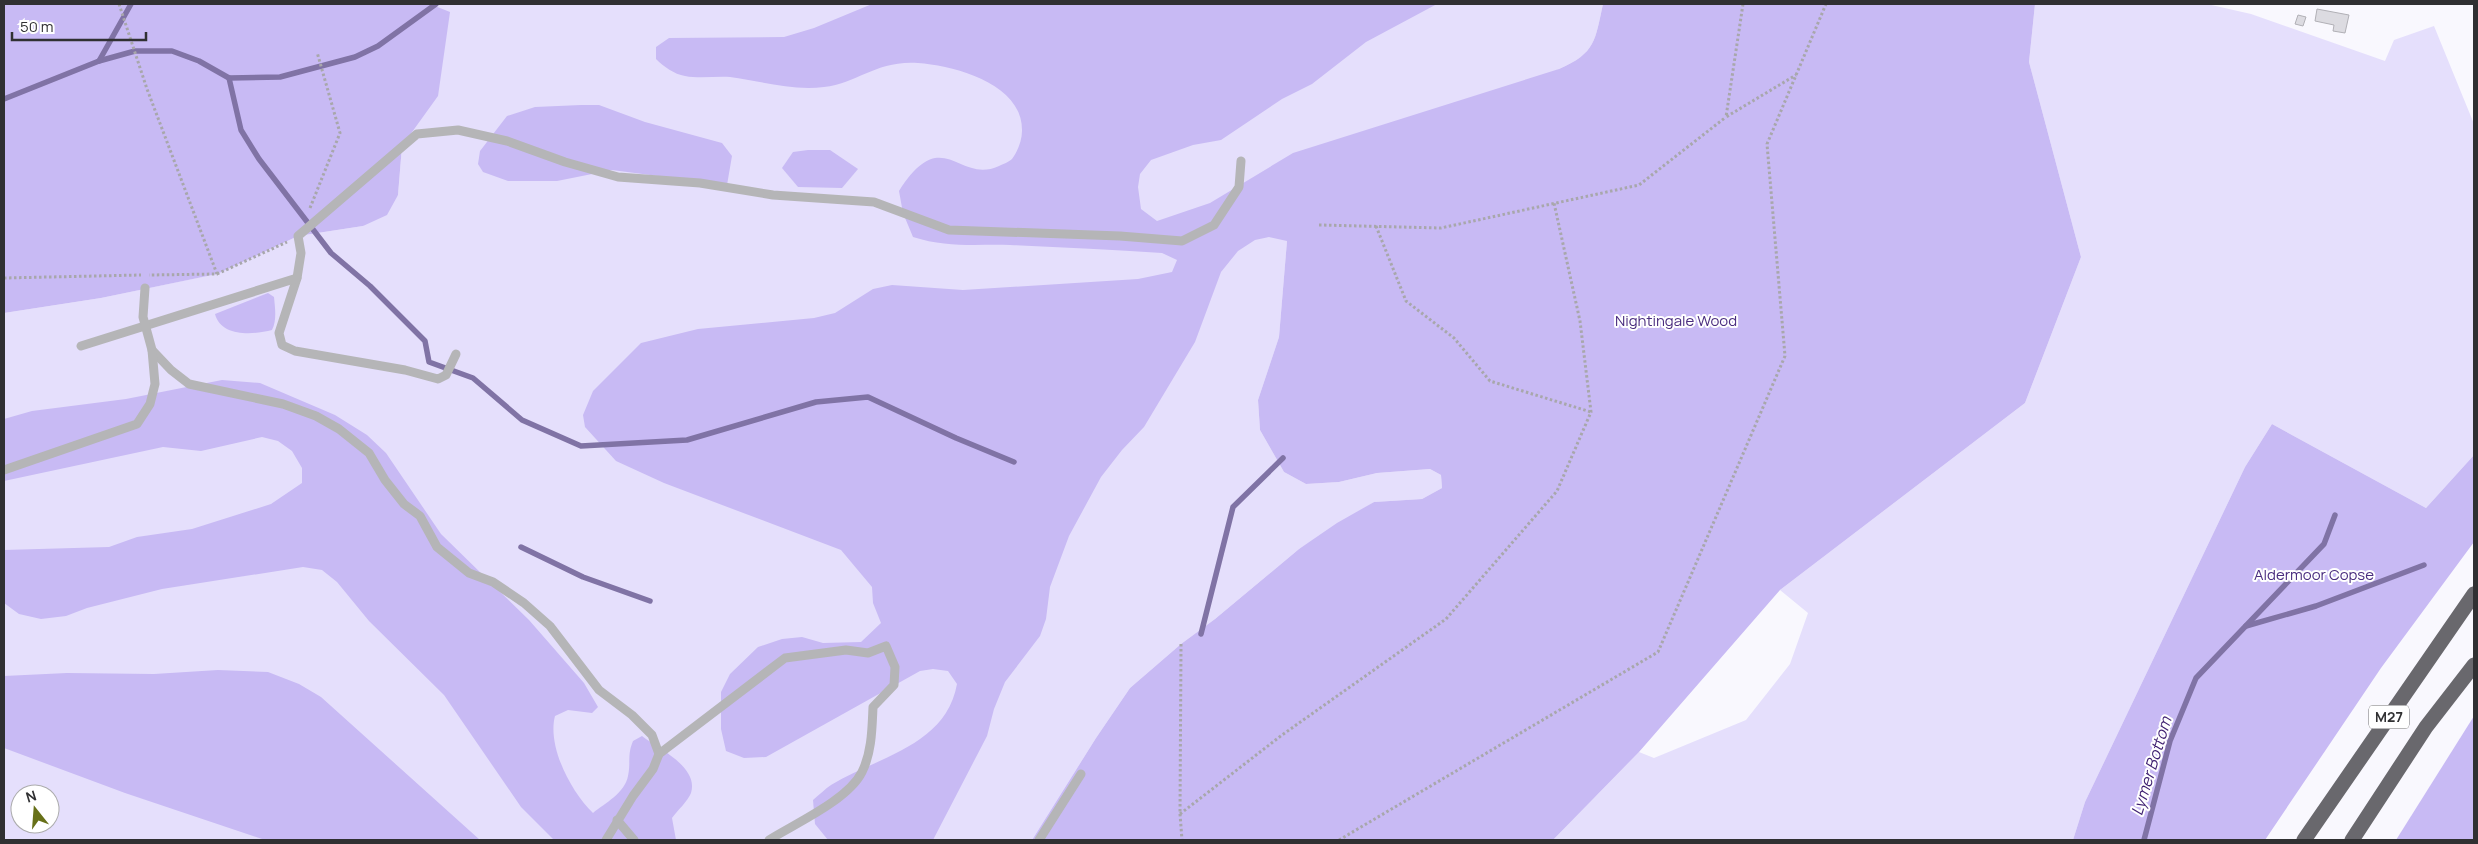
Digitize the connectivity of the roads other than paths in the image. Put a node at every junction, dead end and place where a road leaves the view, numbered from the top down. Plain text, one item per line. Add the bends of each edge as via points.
1 (1241, 161) dead end
2 (297, 278) junction
3 (145, 288) dead end
4 (146, 325) junction
5 (81, 346) dead end
6 (152, 350) junction
7 (456, 354) dead end
8 (4, 470) edge
9 (2474, 594) edge
10 (2474, 665) edge
11 (659, 754) junction
12 (1081, 774) dead end
13 (617, 820) junction
14 (606, 840) edge
15 (634, 840) edge
16 (769, 840) edge
17 (1039, 840) edge
18 (2304, 840) edge
19 (2352, 840) edge

1 - 2 lane via 1239,188 1214,225 1182,242 1120,236 949,230 874,202 773,195 700,183 618,177 506,141 458,130 417,134 300,235
2 - 4 lane
2 - 7 lane via 279,333 282,345 295,352 405,370 438,379 449,370
3 - 4 lane via 143,317
4 - 5 lane
4 - 6 lane
6 - 8 lane via 155,384 150,404 137,424
6 - 11 lane via 189,384 284,404 316,416 369,453 404,504 420,516 437,547 469,573 493,582 524,603 550,626 599,690 652,735
9 - 18 highway, M27
10 - 19 highway, M27 via 2426,727
11 - 13 lane via 653,769
11 - 16 lane via 785,658 846,650 868,653 886,646 895,667 894,685 873,707 871,741 862,772 844,795
12 - 17 lane
13 - 14 lane
13 - 15 lane

